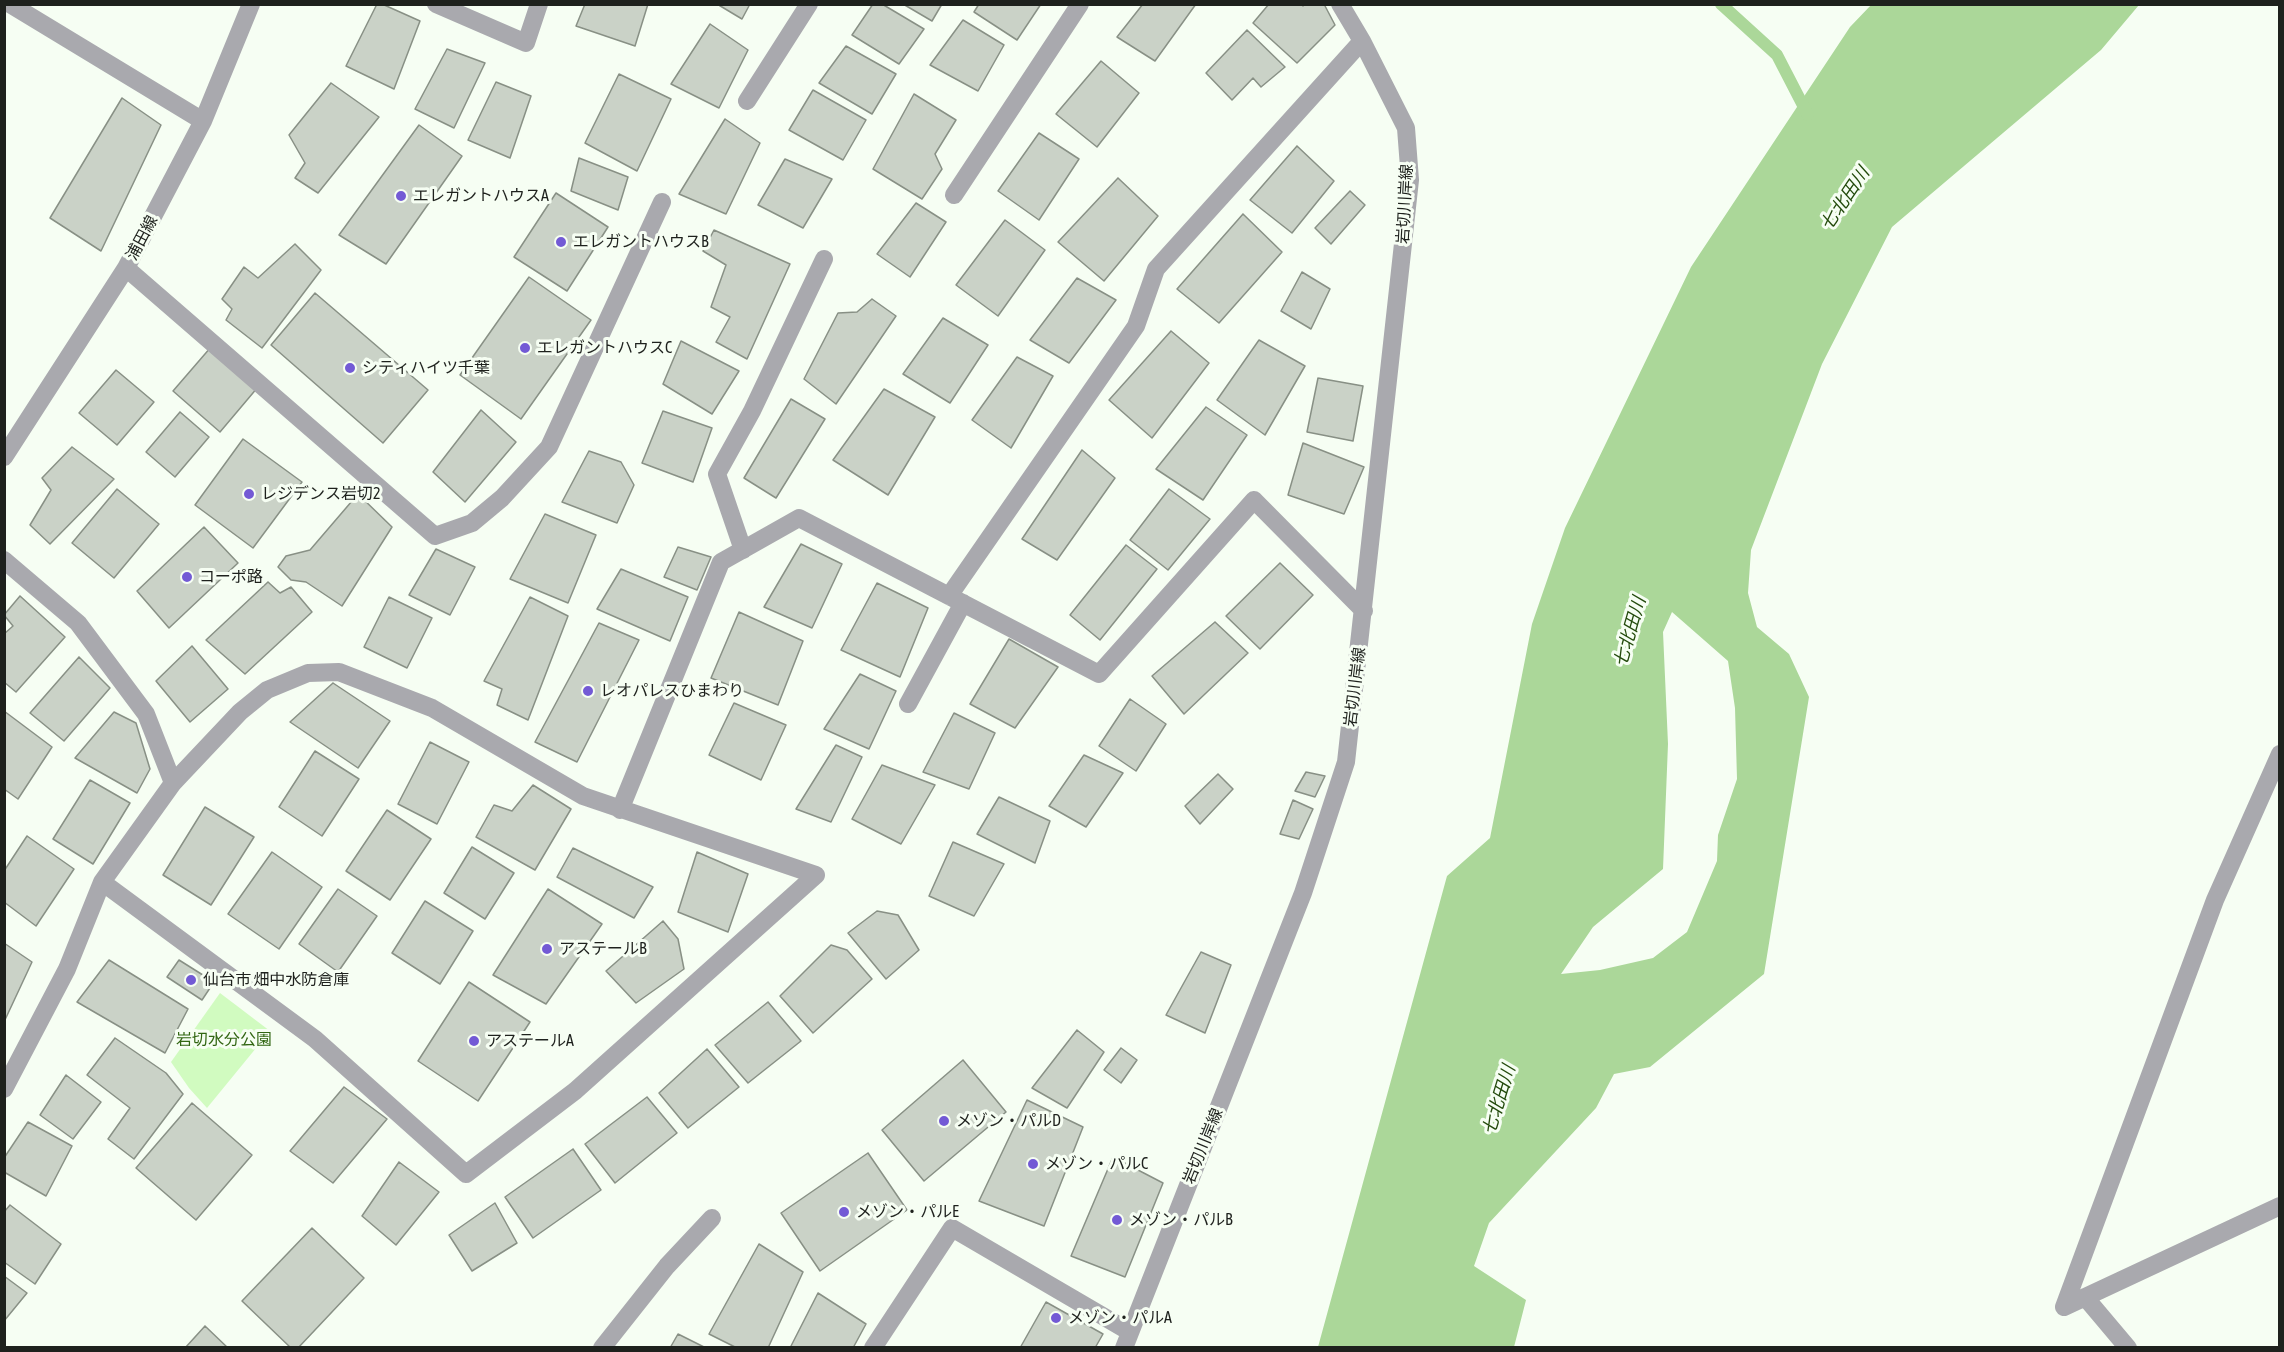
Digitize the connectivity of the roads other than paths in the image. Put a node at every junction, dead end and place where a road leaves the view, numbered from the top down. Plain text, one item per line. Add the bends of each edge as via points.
1 (10, 4) edge
2 (251, 4) edge
3 (436, 4) edge
4 (539, 4) edge
5 (809, 4) edge
6 (1080, 4) edge
7 (1340, 4) edge
8 (1362, 40) junction
9 (747, 101) dead end
10 (203, 121) junction
11 (954, 195) dead end
12 (662, 202) dead end
13 (824, 259) dead end
14 (126, 268) junction
15 (4, 458) edge
16 (743, 550) junction
17 (4, 560) edge
18 (956, 600) junction
19 (1364, 611) junction
20 (908, 704) dead end
21 (2280, 754) edge
22 (172, 783) junction
23 (620, 810) junction
24 (102, 882) junction
25 (4, 1089) edge
26 (2280, 1206) edge
27 (712, 1218) dead end
28 (2085, 1297) junction
29 (1127, 1340) edge
30 (602, 1347) edge
31 (873, 1347) edge
32 (2128, 1347) edge

1 - 10 street
2 - 10 street, 浦田線
3 - 4 street via 526,43
5 - 9 street
6 - 11 street
7 - 8 street, 岩切川岸線
8 - 18 street via 1156,269 1136,326
8 - 19 street, 岩切川岸線 via 1406,128 1410,180
10 - 14 street, 浦田線
12 - 14 street via 549,447 502,498 472,523 435,536
13 - 16 street via 752,411 717,474
14 - 15 street, 浦田線
16 - 18 street via 799,518
16 - 23 street via 721,562
17 - 22 street via 78,623 146,714
18 - 19 street via 1099,674 1254,500
18 - 20 street
19 - 29 street, 岩切川岸線 via 1346,762 1303,893
21 - 28 street via 2215,900 2064,1307
22 - 23 street via 240,712 267,690 308,673 339,672 432,708 583,796
22 - 24 street
23 - 24 street via 816,875 574,1091 466,1174 315,1039
24 - 25 street via 68,969
26 - 28 street
27 - 30 street via 667,1266
28 - 32 street
29 - 31 street via 952,1228

